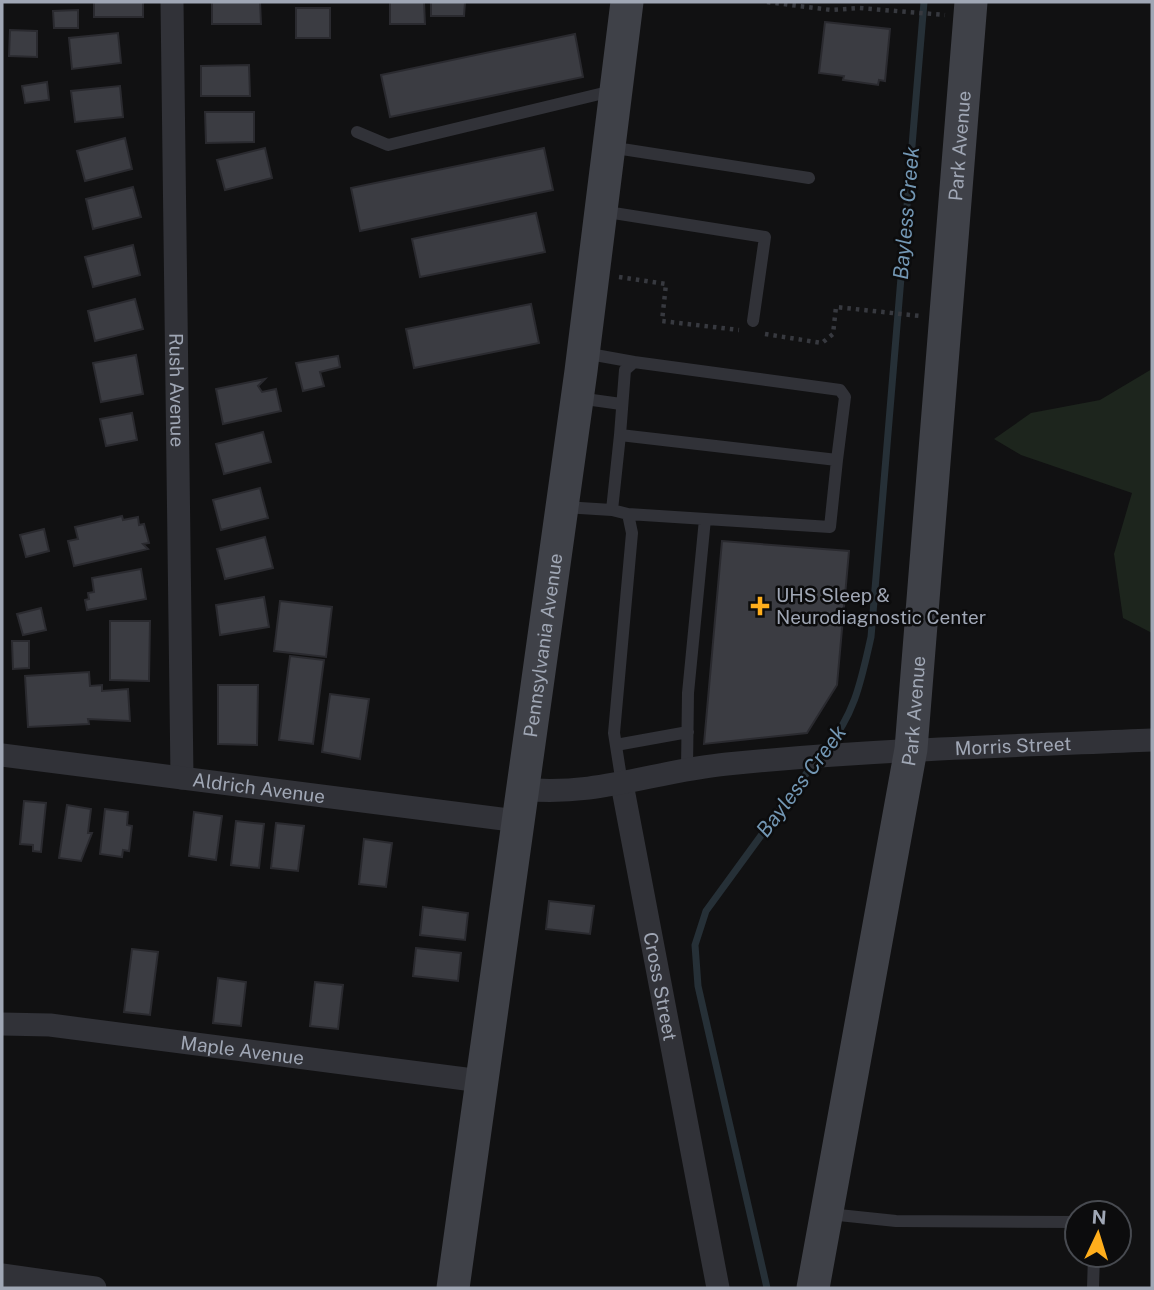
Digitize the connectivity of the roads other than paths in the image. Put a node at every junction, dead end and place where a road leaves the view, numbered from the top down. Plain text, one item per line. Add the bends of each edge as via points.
1 (172, 2) edge
2 (627, 2) edge
3 (971, 2) edge
4 (616, 90) junction
5 (358, 132) dead end
6 (609, 147) junction
7 (809, 178) dead end
8 (601, 211) junction
9 (752, 326) road end
10 (583, 353) junction
11 (634, 362) junction
12 (577, 398) junction
13 (621, 404) junction
14 (620, 435) junction
15 (837, 460) junction
16 (562, 507) junction
17 (612, 510) junction
18 (628, 514) junction
19 (705, 519) junction
20 (688, 732) junction
21 (1152, 740) edge
22 (616, 745) junction
23 (911, 749) junction
24 (2, 755) edge
25 (687, 768) junction
26 (182, 778) junction
27 (622, 784) junction
28 (520, 805) junction
29 (2, 1024) edge
30 (481, 1081) junction
31 (825, 1214) junction
32 (1063, 1222) edge
33 (1094, 1269) edge
34 (2, 1275) edge
35 (95, 1288) edge
36 (453, 1288) edge
37 (719, 1288) edge
38 (813, 1288) edge
39 (1093, 1288) edge

1 - 26 street, Rush Avenue
2 - 4 street, Pennsylvania Avenue
3 - 23 street, Park Avenue
4 - 5 lane via 388,145
4 - 6 street, Pennsylvania Avenue
6 - 7 lane
6 - 8 street, Pennsylvania Avenue
8 - 9 lane via 765,237
8 - 10 street, Pennsylvania Avenue
10 - 11 lane
10 - 12 street, Pennsylvania Avenue
11 - 13 lane via 625,370
11 - 15 lane via 840,390 845,397
12 - 13 lane
12 - 16 street, Pennsylvania Avenue
13 - 14 lane
14 - 15 lane
14 - 17 lane
15 - 19 lane via 830,527
16 - 17 lane
16 - 28 street, Pennsylvania Avenue
17 - 18 lane
18 - 19 lane
18 - 22 lane via 632,533
19 - 20 lane
20 - 22 lane
20 - 25 lane
21 - 23 street, Morris Street
22 - 27 lane
23 - 25 street, Morris Street
23 - 31 street, Park Avenue
24 - 26 street, Aldrich Avenue
25 - 27 street, Morris Street
26 - 28 street, Aldrich Avenue
27 - 28 street via 557,793
27 - 37 street, Cross Street
28 - 30 street, Pennsylvania Avenue
29 - 30 street, Maple Avenue via 50,1026
30 - 36 street, Pennsylvania Avenue
31 - 32 lane via 896,1221
31 - 38 street, Park Avenue
33 - 39 lane
34 - 35 street

